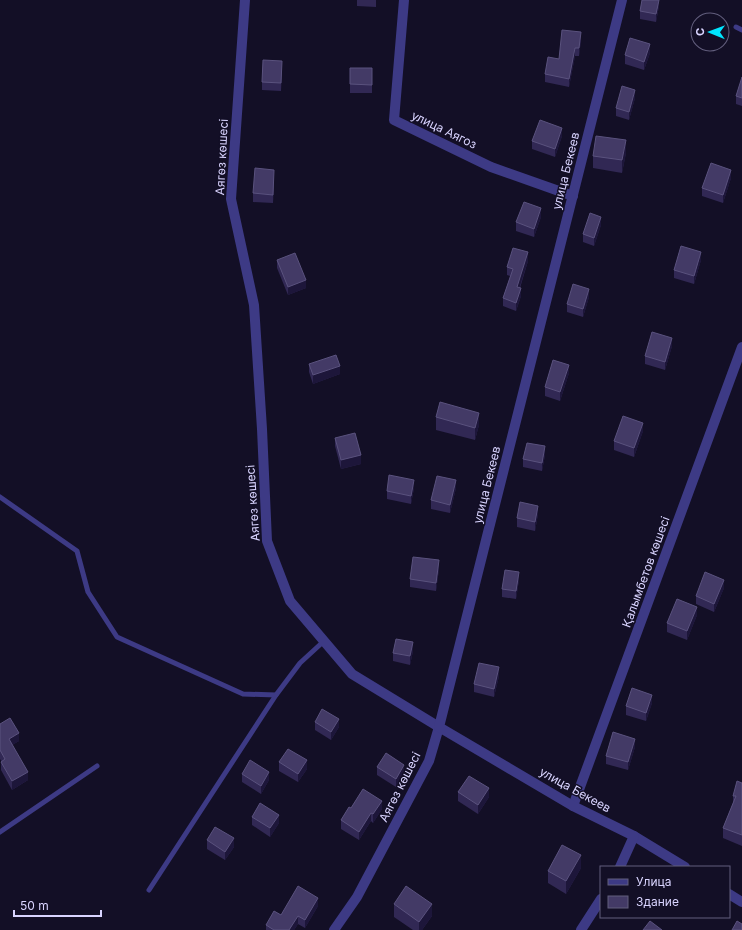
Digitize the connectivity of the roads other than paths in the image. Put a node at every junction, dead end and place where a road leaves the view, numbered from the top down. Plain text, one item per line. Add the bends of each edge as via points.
1 (245, 0) edge
2 (404, 0) edge
3 (622, 0) edge
4 (736, 27) dead end
5 (742, 30) edge
6 (573, 196) junction
7 (742, 347) edge
8 (0, 497) edge
9 (324, 641) junction
10 (276, 695) junction
11 (439, 727) junction
12 (97, 766) dead end
13 (573, 806) junction
14 (0, 832) edge
15 (634, 836) junction
16 (620, 866) edge
17 (683, 866) edge
18 (149, 890) dead end
19 (730, 895) edge
20 (600, 901) edge
21 (742, 902) edge
22 (334, 930) edge
23 (581, 930) edge

1 - 9 street, Аягөз көшесі via 232,199 254,305 267,541 290,601
2 - 6 street, улица Аягоз via 394,120 491,167
3 - 6 street, улица Бекеев
4 - 5 lane
6 - 11 street, улица Бекеев
7 - 13 street, Қалымбетов көшесі
8 - 10 lane via 77,550 88,592 117,637 243,694
9 - 10 lane via 300,663
9 - 11 street, Аягөз көшесі via 352,674
10 - 18 lane
11 - 13 street, улица Бекеев
11 - 22 street, Аягөз көшесі via 429,761 357,897
12 - 14 lane
13 - 15 street, улица Бекеев
15 - 16 street
15 - 17 street, улица Бекеев
19 - 21 street
20 - 23 street

